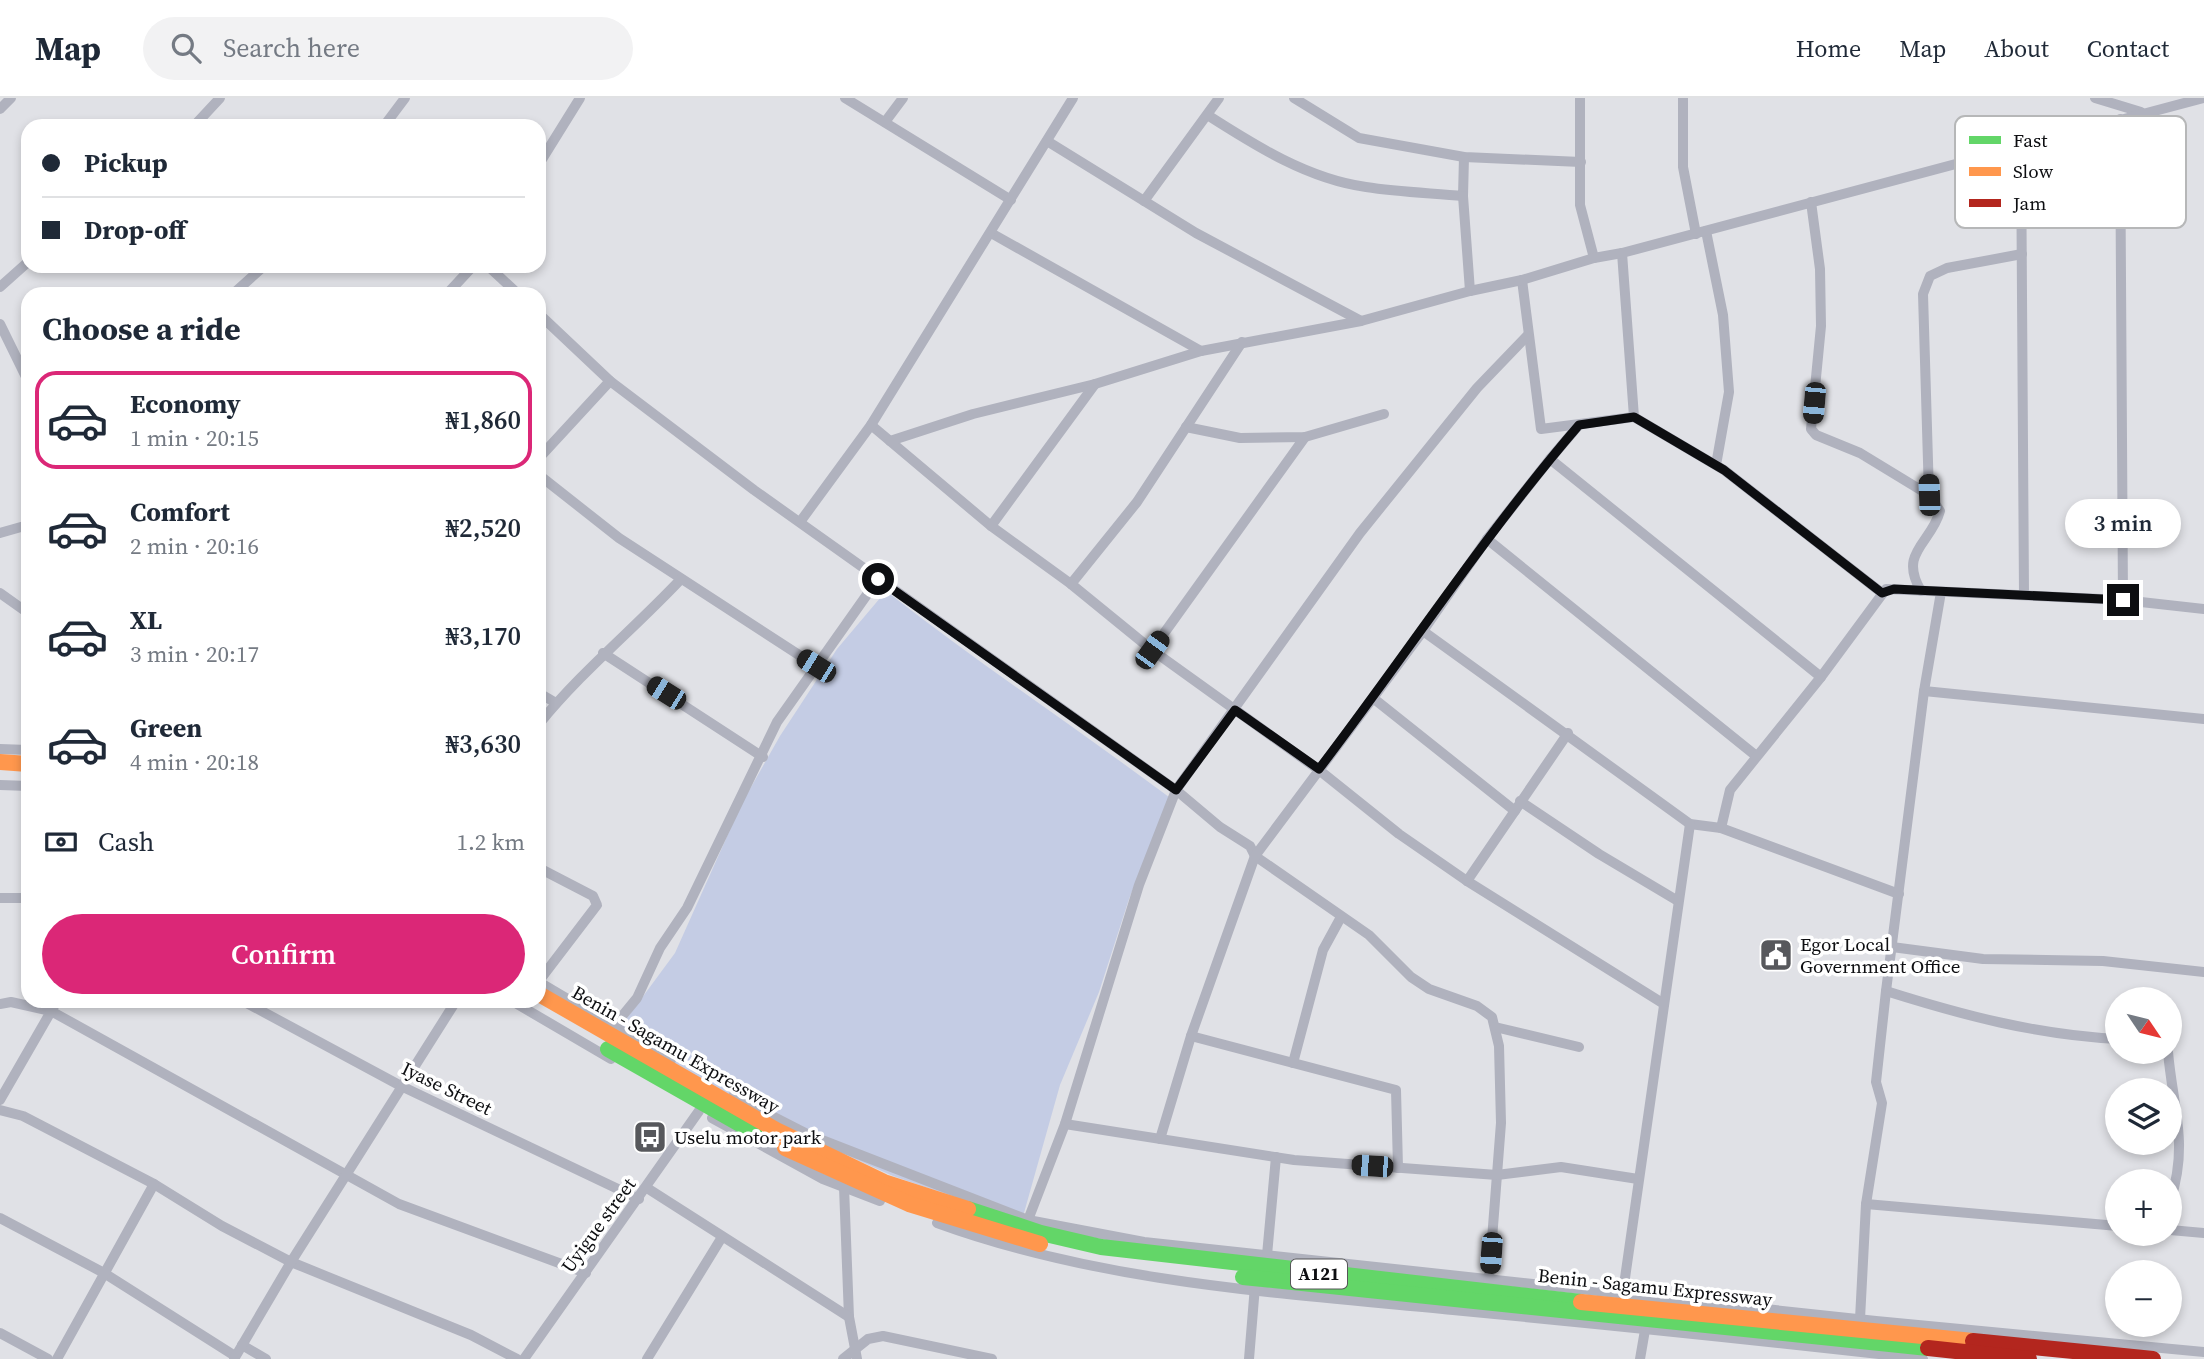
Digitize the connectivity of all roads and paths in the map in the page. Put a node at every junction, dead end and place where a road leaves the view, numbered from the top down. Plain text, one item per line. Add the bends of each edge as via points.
1 (12, 98) edge
2 (220, 98) edge
3 (405, 98) edge
4 (580, 98) edge
5 (845, 98) edge
6 (903, 98) edge
7 (1073, 98) edge
8 (1219, 98) edge
9 (1294, 98) edge
10 (1580, 98) edge
11 (1684, 98) edge
12 (2095, 98) edge
13 (2203, 98) edge
14 (2120, 103) edge
15 (0, 109) edge
16 (2143, 113) junction
17 (1209, 116) junction
18 (2132, 116) edge
19 (204, 119) edge
20 (389, 119) edge
21 (885, 122) junction
22 (1047, 141) junction
23 (546, 153) edge
24 (1464, 157) junction
25 (1581, 162) junction
26 (1955, 164) edge
27 (1463, 196) junction
28 (1011, 200) junction
29 (1144, 201) junction
30 (1811, 202) junction
31 (2022, 228) edge
32 (2121, 228) edge
33 (1701, 232) junction
34 (991, 233) junction
35 (1622, 253) junction
36 (2022, 254) junction
37 (1594, 258) junction
38 (21, 268) edge
39 (256, 273) edge
40 (466, 273) edge
41 (496, 273) edge
42 (1522, 280) junction
43 (0, 287) edge
44 (241, 287) edge
45 (454, 287) edge
46 (510, 287) edge
47 (1470, 291) junction
48 (546, 321) edge
49 (1361, 321) junction
50 (0, 324) edge
51 (1527, 336) junction
52 (1242, 342) junction
53 (1201, 351) junction
54 (21, 367) edge
55 (610, 381) junction
56 (1096, 384) junction
57 (1384, 414) dead end
58 (1634, 417) junction
59 (871, 425) junction
60 (1579, 425) junction
61 (1186, 427) junction
62 (1305, 437) junction
63 (890, 441) junction
64 (546, 450) edge
65 (1550, 459) junction
66 (1716, 465) junction
67 (546, 481) edge
68 (1929, 495) junction
69 (800, 522) junction
70 (991, 526) junction
71 (21, 527) edge
72 (0, 533) edge
73 (1487, 539) junction
74 (681, 579) junction
75 (878, 579) junction
76 (1070, 584) junction
77 (1921, 591) junction
78 (1941, 592) junction
79 (0, 593) edge
80 (1882, 593) junction
81 (2024, 595) junction
82 (2123, 600) junction
83 (21, 608) edge
84 (2204, 609) edge
85 (1423, 631) junction
86 (1152, 650) junction
87 (603, 653) junction
88 (816, 666) junction
89 (1821, 677) junction
90 (1924, 691) junction
91 (546, 697) edge
92 (1373, 698) junction
93 (556, 703) junction
94 (1235, 710) junction
95 (546, 715) edge
96 (2204, 719) edge
97 (1568, 733) junction
98 (0, 749) edge
99 (21, 750) edge
100 (1755, 755) junction
101 (763, 757) junction
102 (0, 762) edge
103 (21, 764) edge
104 (1319, 769) junction
105 (0, 774) edge
106 (21, 776) edge
107 (0, 785) edge
108 (21, 786) edge
109 (1176, 790) junction
110 (1520, 801) junction
111 (1515, 811) junction
112 (1690, 824) junction
113 (1721, 828) junction
114 (1255, 856) junction
115 (546, 872) edge
116 (1466, 881) junction
117 (1899, 894) junction
118 (0, 898) edge
119 (21, 898) edge
120 (1678, 901) junction
121 (1341, 917) junction
122 (1892, 947) junction
123 (2204, 972) edge
124 (546, 973) edge
125 (546, 986) edge
126 (1886, 991) junction
127 (546, 998) edge
128 (0, 1004) edge
129 (21, 1004) edge
130 (1664, 1004) junction
131 (38, 1008) edge
132 (53, 1008) edge
133 (256, 1008) edge
134 (451, 1008) edge
135 (524, 1008) edge
136 (539, 1008) edge
137 (51, 1011) junction
138 (614, 1026) junction
139 (1495, 1027) junction
140 (1191, 1036) junction
141 (2105, 1038) edge
142 (1579, 1047) dead end
143 (1293, 1062) junction
144 (2170, 1064) edge
145 (401, 1086) junction
146 (0, 1100) edge
147 (0, 1110) edge
148 (699, 1111) junction
149 (1065, 1124) junction
150 (1160, 1139) junction
151 (1276, 1157) junction
152 (1398, 1168) junction
153 (2178, 1169) edge
154 (1497, 1175) junction
155 (348, 1176) junction
156 (1638, 1179) junction
157 (153, 1184) junction
158 (844, 1187) junction
159 (647, 1188) junction
160 (639, 1199) junction
161 (1867, 1205) junction
162 (0, 1218) edge
163 (1028, 1220) junction
164 (2105, 1225) edge
165 (2182, 1231) edge
166 (2204, 1233) edge
167 (722, 1237) junction
168 (1267, 1255) junction
169 (291, 1262) junction
170 (1161, 1262) junction
171 (104, 1273) junction
172 (586, 1273) junction
173 (1489, 1278) junction
174 (1256, 1285) junction
175 (1623, 1292) junction
176 (849, 1317) junction
177 (1860, 1319) junction
178 (1645, 1330) junction
179 (0, 1334) edge
180 (242, 1345) junction
181 (2204, 1352) edge
182 (857, 1353) edge
183 (234, 1358) edge
184 (48, 1359) edge
185 (57, 1359) edge
186 (266, 1359) edge
187 (516, 1359) edge
188 (524, 1359) edge
189 (647, 1359) edge
190 (843, 1359) edge
191 (992, 1359) edge
192 (1249, 1359) edge
193 (1640, 1359) edge
194 (1923, 1359) edge
195 (2029, 1359) edge
196 (2153, 1359) edge

1 - 15 street
2 - 19 street
3 - 20 street
4 - 23 street
5 - 21 street
6 - 21 street
7 - 22 street
8 - 17 street
9 - 24 street via 1359,138
10 - 25 street
11 - 33 street via 1683,167
12 - 14 street
13 - 16 street
14 - 16 street
16 - 18 street
17 - 27 street via 1259,148 1314,173 1364,187
17 - 29 street
21 - 28 street
22 - 28 street
22 - 29 street
24 - 25 street
24 - 27 street
25 - 37 street via 1580,205
26 - 30 street
27 - 47 street
28 - 34 street
29 - 49 street
30 - 33 street
30 - 68 street via 1821,269 1821,326 1811,429
31 - 36 street
32 - 82 street
33 - 35 street
33 - 66 street via 1723,315 1729,393
34 - 53 street
34 - 59 street
35 - 37 street
35 - 58 street
36 - 68 street via 1947,268 1930,276 1923,294
36 - 81 street
37 - 42 street
38 - 43 street
39 - 44 street
40 - 45 street
41 - 46 street
42 - 47 street
42 - 51 street
47 - 49 street
48 - 55 street
49 - 52 street
50 - 54 street
51 - 60 street via 1536,376 1539,425 1546,430
51 - 94 street via 1477,388 1360,533
52 - 53 street
52 - 61 street
53 - 56 street
55 - 64 street
55 - 69 street
56 - 63 street via 973,414
56 - 70 street
57 - 62 street
58 - 60 street
58 - 66 street
59 - 63 street
59 - 69 street
60 - 65 street
61 - 62 street via 1240,438
61 - 76 street via 1137,502
62 - 86 street
63 - 70 street
65 - 73 street
65 - 89 street
66 - 80 street
67 - 74 street
68 - 77 street via 1941,512 1912,563 1911,575
69 - 75 street
70 - 76 street
71 - 72 street
73 - 85 street
73 - 100 street
74 - 87 street
74 - 88 street
75 - 88 street
75 - 109 street
76 - 86 street
77 - 78 street
77 - 80 street
78 - 81 street
78 - 90 street
79 - 83 street
80 - 89 street
81 - 82 street
82 - 84 street
85 - 92 street
85 - 97 street
86 - 94 street
87 - 93 street
87 - 101 street
88 - 101 street via 777,722
89 - 100 street
90 - 96 street
90 - 117 street
91 - 93 street
92 - 104 street
92 - 111 street
93 - 95 street
94 - 104 street
94 - 109 street
97 - 110 street
97 - 112 street
98 - 99 street
100 - 113 street via 1730,790
101 - 138 street via 687,908 660,947 637,998
102 - 103 highway
104 - 114 street
104 - 116 street
105 - 106 highway
107 - 108 street
109 - 114 street via 1250,846
109 - 149 street via 1139,885
110 - 111 street
110 - 120 street
111 - 116 street
112 - 113 street
112 - 120 street
113 - 117 street
114 - 121 street
114 - 140 street
115 - 124 street via 593,896 597,905
116 - 130 street
117 - 122 street
118 - 119 street
120 - 130 street
121 - 139 street via 1369,935 1411,977 1429,989 1477,1006 1492,1017
121 - 143 street via 1323,950
122 - 123 street via 1983,959 2103,961
122 - 126 street
125 - 138 street
126 - 141 street via 1975,1019
126 - 161 street via 1876,1082 1881,1103
127 - 170 highway, Benin - Sagamu Expressway / A121 via 776,1130 884,1182 1041,1233
128 - 129 street
130 - 156 street
131 - 137 street
132 - 137 street
133 - 145 street, Iyase Street
134 - 145 street
135 - 148 street
136 - 170 highway, A121 via 752,1130 894,1199 1018,1239
137 - 146 street
137 - 155 street
138 - 163 street via 810,1135
139 - 142 street
139 - 154 street via 1501,1123
140 - 143 street
140 - 150 street
143 - 152 street via 1396,1090
144 - 153 street via 2181,1143
145 - 155 street
145 - 160 street, Iyase Street
147 - 157 street via 23,1116
148 - 158 street
148 - 159 street, Uyigue street
149 - 150 street
149 - 163 street
150 - 151 street
151 - 152 street
151 - 168 street
152 - 154 street
154 - 156 street via 1561,1167
154 - 173 street
155 - 169 street
155 - 172 street via 399,1205
156 - 175 street
157 - 169 street
157 - 171 street
158 - 174 street via 966,1233 1038,1253 1136,1273
158 - 176 street
159 - 160 street, Uyigue street
159 - 167 street
160 - 172 street, Uyigue street
161 - 164 street
161 - 177 street
162 - 171 street
163 - 168 street via 1144,1242
165 - 166 street
167 - 176 street
167 - 189 street
168 - 173 street
169 - 180 street
169 - 187 street via 471,1335
170 - 174 highway, A121
170 - 196 highway, Benin - Sagamu Expressway / A121
171 - 183 street
171 - 185 street
172 - 188 street, Uyigue street
173 - 175 street
174 - 178 street
174 - 192 street
174 - 195 highway, A121
175 - 177 street
176 - 182 street
177 - 181 street
178 - 193 street
178 - 194 street
179 - 184 street
180 - 183 street
180 - 186 street
182 - 190 street
182 - 191 street via 868,1339 883,1336

